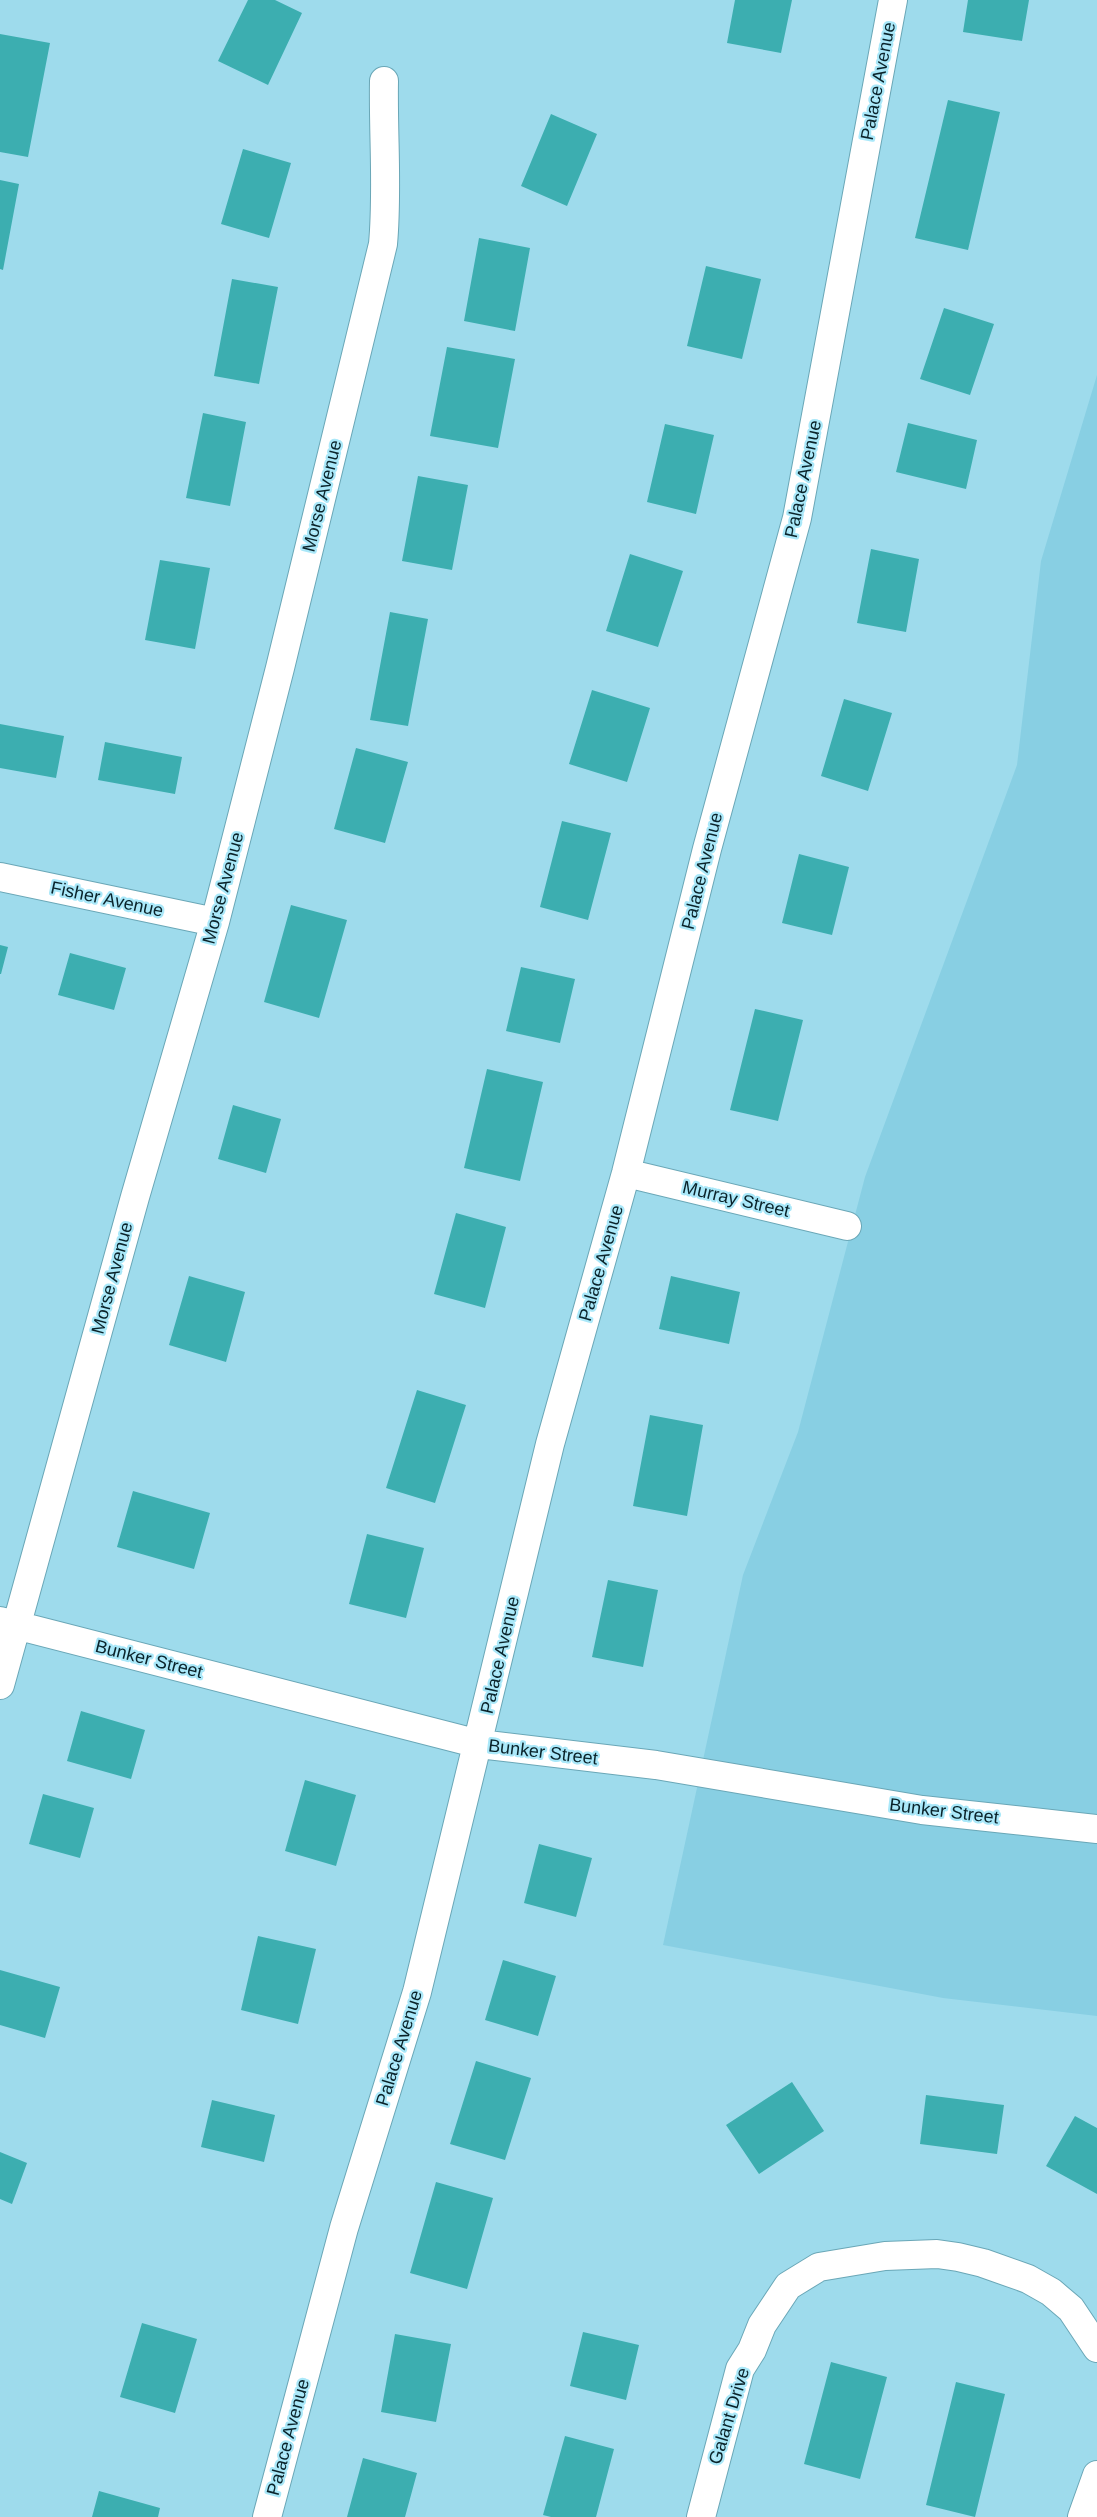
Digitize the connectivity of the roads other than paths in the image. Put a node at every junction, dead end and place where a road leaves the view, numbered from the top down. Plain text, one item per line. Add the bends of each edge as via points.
1 (893, 0) edge
2 (384, 81) dead end
3 (0, 876) edge
4 (215, 922) junction
5 (626, 1173) junction
6 (847, 1226) dead end
7 (8, 1623) edge
8 (0, 1685) edge
9 (479, 1744) junction
10 (1097, 1829) edge
11 (1097, 2348) edge
12 (1097, 2475) edge
13 (267, 2517) edge
14 (701, 2517) edge
15 (1082, 2517) edge

1 - 5 street, Palace Avenue via 797,518 707,849
2 - 4 street, Morse Avenue via 386,208 383,244
3 - 4 street, Fisher Avenue
4 - 7 street, Morse Avenue
5 - 6 street, Murray Street
5 - 9 street, Palace Avenue via 550,1444
7 - 8 street, Morse Avenue
7 - 9 street, Bunker Street
9 - 10 street, Bunker Street via 656,1765 922,1810
9 - 13 street, Palace Avenue via 417,1992 344,2228
11 - 14 street, Galant Drive via 1071,2309 1051,2292 1028,2279 983,2263 937,2254 913,2254 819,2267 788,2286 762,2325 740,2369
12 - 15 street

